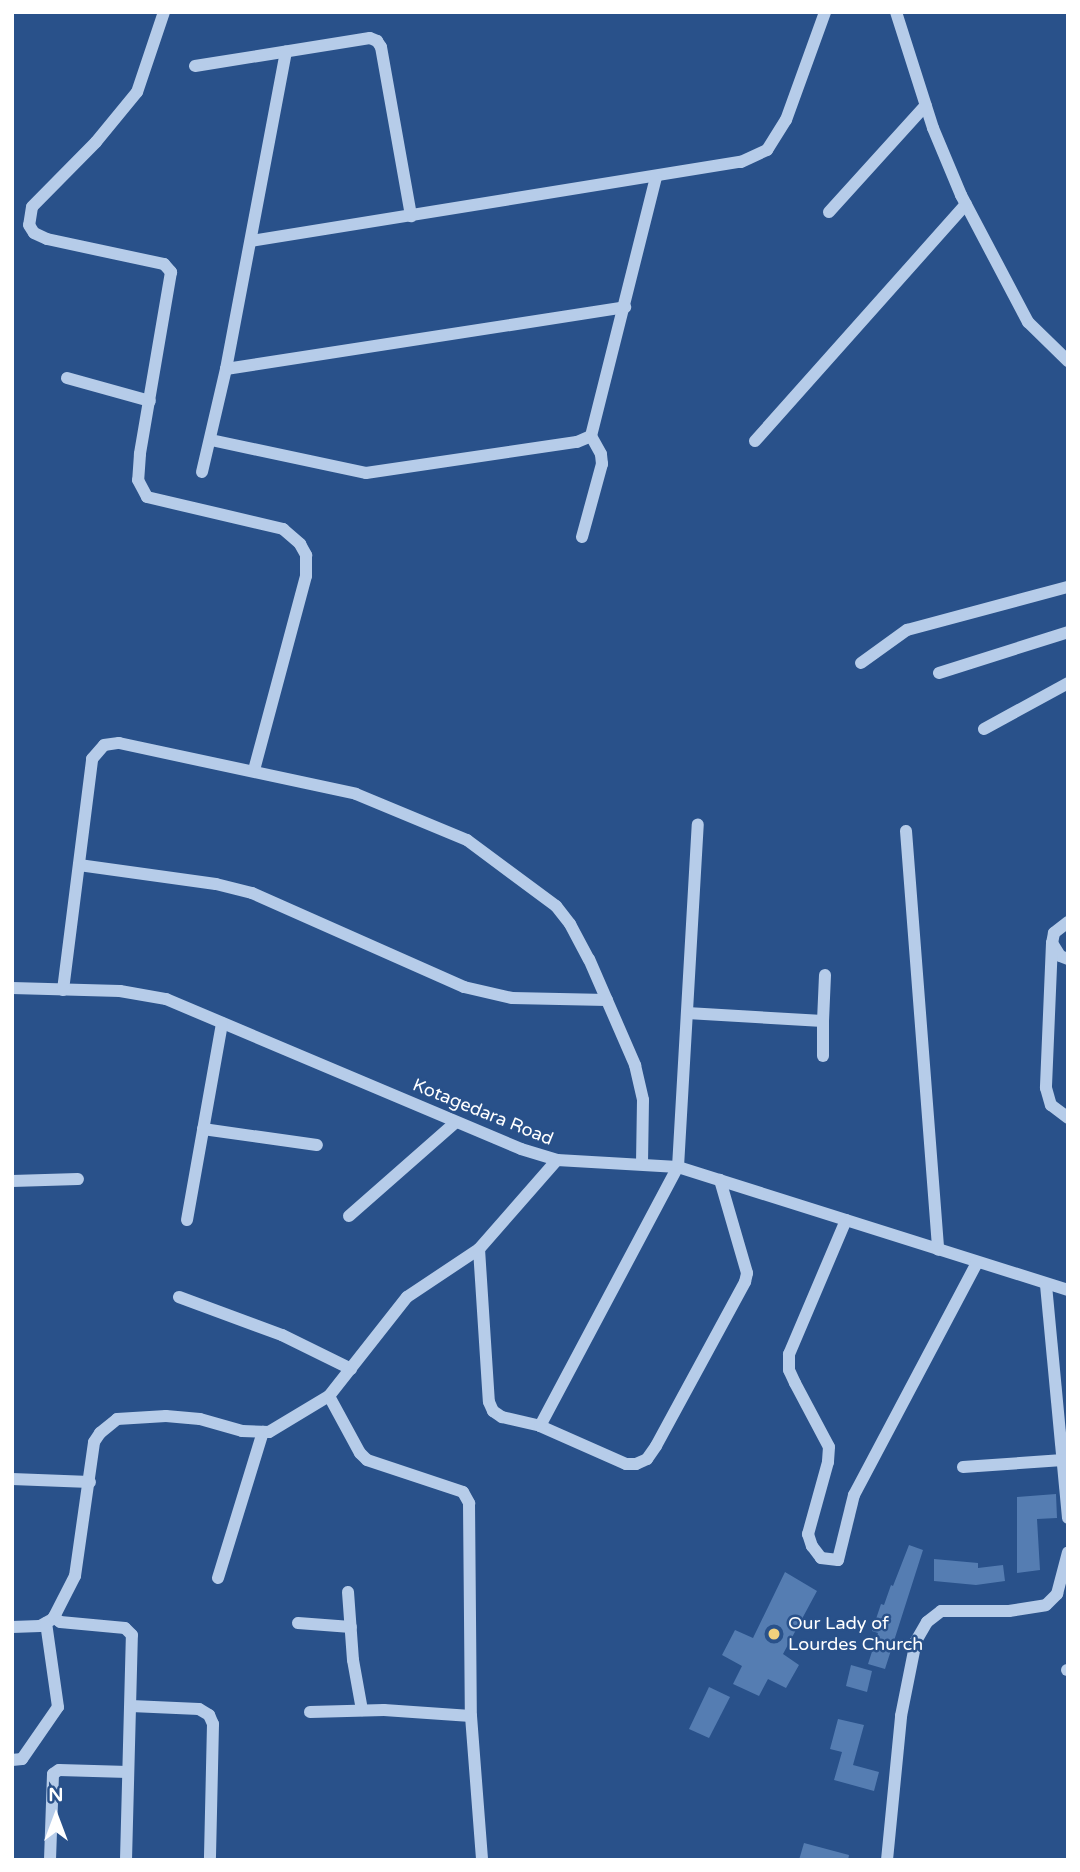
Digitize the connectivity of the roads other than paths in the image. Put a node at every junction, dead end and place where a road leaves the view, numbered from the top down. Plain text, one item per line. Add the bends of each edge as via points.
1 (164, 12) edge
2 (825, 12) edge
3 (896, 12) edge
4 (286, 52) junction
5 (195, 66) dead end
6 (926, 105) junction
7 (656, 177) junction
8 (966, 204) junction
9 (829, 212) dead end
10 (411, 216) junction
11 (251, 241) junction
12 (625, 307) junction
13 (1068, 361) edge
14 (226, 369) junction
15 (67, 378) dead end
16 (149, 401) junction
17 (592, 436) junction
18 (211, 440) junction
19 (755, 440) dead end
20 (202, 472) dead end
21 (582, 537) dead end
22 (1068, 587) edge
23 (1068, 632) edge
24 (861, 663) dead end
25 (939, 673) dead end
26 (1068, 683) edge
27 (984, 729) dead end
28 (254, 770) junction
29 (698, 825) dead end
30 (906, 831) dead end
31 (79, 865) junction
32 (1068, 922) edge
33 (1052, 943) junction
34 (1068, 959) edge
35 (825, 975) dead end
36 (12, 988) edge
37 (63, 990) junction
38 (607, 1000) junction
39 (687, 1013) junction
40 (823, 1021) junction
41 (222, 1023) junction
42 (823, 1056) dead end
43 (1068, 1118) edge
44 (456, 1122) junction
45 (203, 1129) junction
46 (317, 1145) dead end
47 (557, 1160) junction
48 (642, 1164) junction
49 (678, 1167) junction
50 (78, 1179) dead end
51 (720, 1180) junction
52 (12, 1181) edge
53 (349, 1216) dead end
54 (187, 1220) dead end
55 (846, 1220) junction
56 (479, 1249) junction
57 (938, 1250) junction
58 (978, 1263) junction
59 (1046, 1285) junction
60 (1068, 1290) edge
61 (179, 1297) dead end
62 (351, 1369) junction
63 (329, 1396) junction
64 (540, 1426) junction
65 (263, 1432) junction
66 (1063, 1460) junction
67 (963, 1466) dead end
68 (12, 1479) edge
69 (89, 1482) junction
70 (1068, 1518) edge
71 (1068, 1552) edge
72 (218, 1578) dead end
73 (348, 1592) dead end
74 (50, 1620) junction
75 (298, 1623) dead end
76 (12, 1627) edge
77 (351, 1627) junction
78 (131, 1706) junction
79 (362, 1710) junction
80 (310, 1712) dead end
81 (471, 1716) junction
82 (17, 1759) edge
83 (128, 1772) junction
84 (50, 1860) edge
85 (126, 1860) edge
86 (210, 1860) edge
87 (482, 1860) edge
88 (887, 1860) edge

1 - 16 street via 137,92 32,207 29,225 47,239 164,264 171,272
2 - 7 street via 786,120 767,150 741,162
3 - 6 street
4 - 5 street
4 - 10 street via 370,38 377,41
4 - 11 street
6 - 8 street
6 - 9 street
7 - 10 street
7 - 12 street
8 - 13 street via 1028,322
8 - 19 street
10 - 11 street
11 - 14 street
12 - 14 street
12 - 17 street
14 - 18 street
15 - 16 street
16 - 28 street via 138,480 148,497 283,529 306,555 306,576
17 - 18 street via 366,473
17 - 21 street via 602,464
18 - 20 street
22 - 24 street via 907,630
23 - 25 street
26 - 27 street
28 - 31 street via 119,743 104,745 92,759
28 - 38 street via 356,794 467,840 556,906 583,948
29 - 39 street
30 - 57 street
31 - 37 street
31 - 38 street via 253,893 464,987 512,998
32 - 33 street via 1054,933
33 - 34 street via 1060,956
33 - 43 street via 1046,1088 1051,1105
35 - 40 street
36 - 37 street, Kotagedara Road
37 - 41 street, Kotagedara Road via 120,991 166,999
38 - 48 street via 643,1100
39 - 40 street
39 - 49 street
40 - 42 street
41 - 44 street, Kotagedara Road
41 - 45 street
44 - 47 street, Kotagedara Road
44 - 53 street
45 - 46 street
45 - 54 street
47 - 48 street, Kotagedara Road
47 - 56 street
48 - 49 street, Kotagedara Road
49 - 51 street, Kotagedara Road
49 - 64 street
50 - 52 street
51 - 55 street, Kotagedara Road
51 - 64 street via 747,1273 745,1282 647,1459 626,1464
55 - 57 street, Kotagedara Road
55 - 58 street via 789,1354 789,1370 829,1447 808,1534 821,1558 838,1560 854,1495
56 - 62 street via 407,1297
56 - 64 street via 489,1402 502,1417
57 - 58 street, Kotagedara Road
58 - 59 street, Kotagedara Road
59 - 60 street, Kotagedara Road
59 - 66 street
61 - 62 street via 282,1335
62 - 63 street
63 - 65 street
63 - 81 street via 367,1460 463,1492 470,1503
65 - 69 street via 200,1419 117,1419 94,1442
65 - 72 street
66 - 67 street
66 - 70 street
68 - 69 street
69 - 74 street via 75,1576
71 - 88 street via 1056,1594 1046,1605 1009,1611 941,1611 927,1622 916,1641 901,1716
73 - 77 street
74 - 76 street via 40,1626
74 - 78 street via 129,1630 134,1642
74 - 82 street via 58,1707
75 - 77 street
77 - 79 street
78 - 83 street
78 - 86 street via 199,1709 209,1715 213,1724
79 - 80 street
79 - 81 street
81 - 87 street
83 - 84 street via 59,1770 53,1774
83 - 85 street

